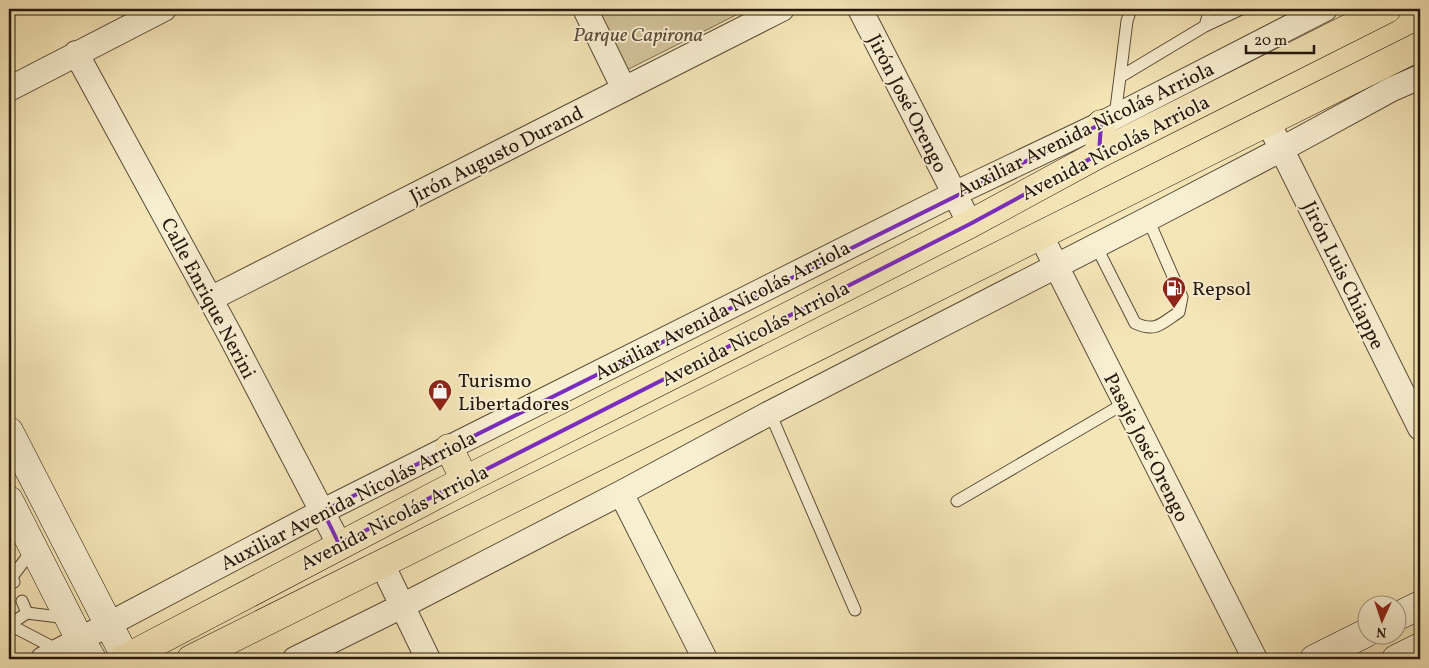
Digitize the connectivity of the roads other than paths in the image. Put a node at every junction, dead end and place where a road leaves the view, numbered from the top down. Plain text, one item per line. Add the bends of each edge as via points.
1 (164, 9) edge
2 (585, 9) edge
3 (782, 9) edge
4 (860, 9) edge
5 (1131, 9) edge
6 (1210, 9) edge
7 (1241, 9) edge
8 (1325, 9) edge
9 (1387, 9) edge
10 (1205, 26) junction
11 (1420, 46) edge
12 (76, 53) junction
13 (1120, 77) junction
14 (1420, 78) edge
15 (9, 89) edge
16 (624, 89) junction
17 (1108, 120) junction
18 (1268, 121) junction
19 (1282, 149) junction
20 (1099, 154) junction
21 (954, 194) junction
22 (1148, 219) junction
23 (970, 224) junction
24 (1040, 234) junction
25 (1096, 246) junction
26 (1056, 266) junction
27 (210, 299) junction
28 (1125, 403) junction
29 (770, 413) junction
30 (1420, 428) edge
31 (9, 431) edge
32 (449, 448) junction
33 (464, 480) junction
34 (621, 493) junction
35 (9, 500) edge
36 (957, 501) dead end
37 (323, 511) junction
38 (340, 544) junction
39 (34, 547) junction
40 (382, 564) junction
41 (12, 579) edge
42 (22, 601) dead end
43 (1420, 605) edge
44 (402, 606) junction
45 (855, 610) dead end
46 (1406, 612) edge
47 (27, 613) junction
48 (9, 625) edge
49 (108, 626) junction
50 (1356, 637) edge
51 (69, 645) edge
52 (1420, 647) edge
53 (125, 659) edge
54 (192, 659) edge
55 (295, 659) edge
56 (428, 659) edge
57 (705, 659) edge
58 (1255, 659) edge
59 (1314, 659) edge
60 (1396, 659) edge

1 - 12 street
2 - 16 street
3 - 16 street, Jirón Augusto Durand
4 - 21 street, Jirón José Orengo
5 - 13 lane
6 - 10 lane
7 - 10 lane
8 - 17 street, Auxiliar Avenida Nicolás Arriola
9 - 20 main road, Avenida Nicolás Arriola
10 - 13 lane
11 - 18 main road, Avenida Nicolás Arriola
12 - 15 street
12 - 27 street, Calle Enrique Nerini
13 - 17 lane
14 - 19 street via 1392,89
16 - 27 street, Jirón Augusto Durand
17 - 20 main road
17 - 21 street, Auxiliar Avenida Nicolás Arriola
18 - 19 street, Jirón Luis Chiappe
18 - 24 main road, Avenida Nicolás Arriola
19 - 22 street
19 - 30 street, Jirón Luis Chiappe
20 - 23 main road, Avenida Nicolás Arriola
21 - 23 street, Jirón José Orengo
21 - 32 street, Auxiliar Avenida Nicolás Arriola
22 - 25 street
22 - 25 lane via 1182,297 1180,312 1155,328 1135,323
23 - 33 main road, Avenida Nicolás Arriola
24 - 26 street, Pasaje José Orengo
24 - 40 main road, Avenida Nicolás Arriola
25 - 26 street
26 - 28 street, Pasaje José Orengo
26 - 29 street
27 - 37 street, Calle Enrique Nerini
28 - 36 lane
28 - 58 street, Pasaje José Orengo
29 - 34 street
29 - 45 lane
31 - 49 street
32 - 33 main road
32 - 37 street, Auxiliar Avenida Nicolás Arriola
33 - 38 main road, Avenida Nicolás Arriola
34 - 44 street
34 - 57 street
35 - 39 street
37 - 38 street, Calle Enrique Nerini
37 - 49 street, Auxiliar Avenida Nicolás Arriola
38 - 53 main road, Avenida Nicolás Arriola
39 - 41 lane
39 - 51 street
40 - 44 street
40 - 54 main road, Avenida Nicolás Arriola
42 - 47 lane
43 - 46 street
44 - 55 street
44 - 56 street
47 - 48 lane
47 - 51 lane
48 - 51 lane
49 - 51 street, Auxiliar Avenida Nicolás Arriola
49 - 53 street
50 - 59 street
52 - 60 street

